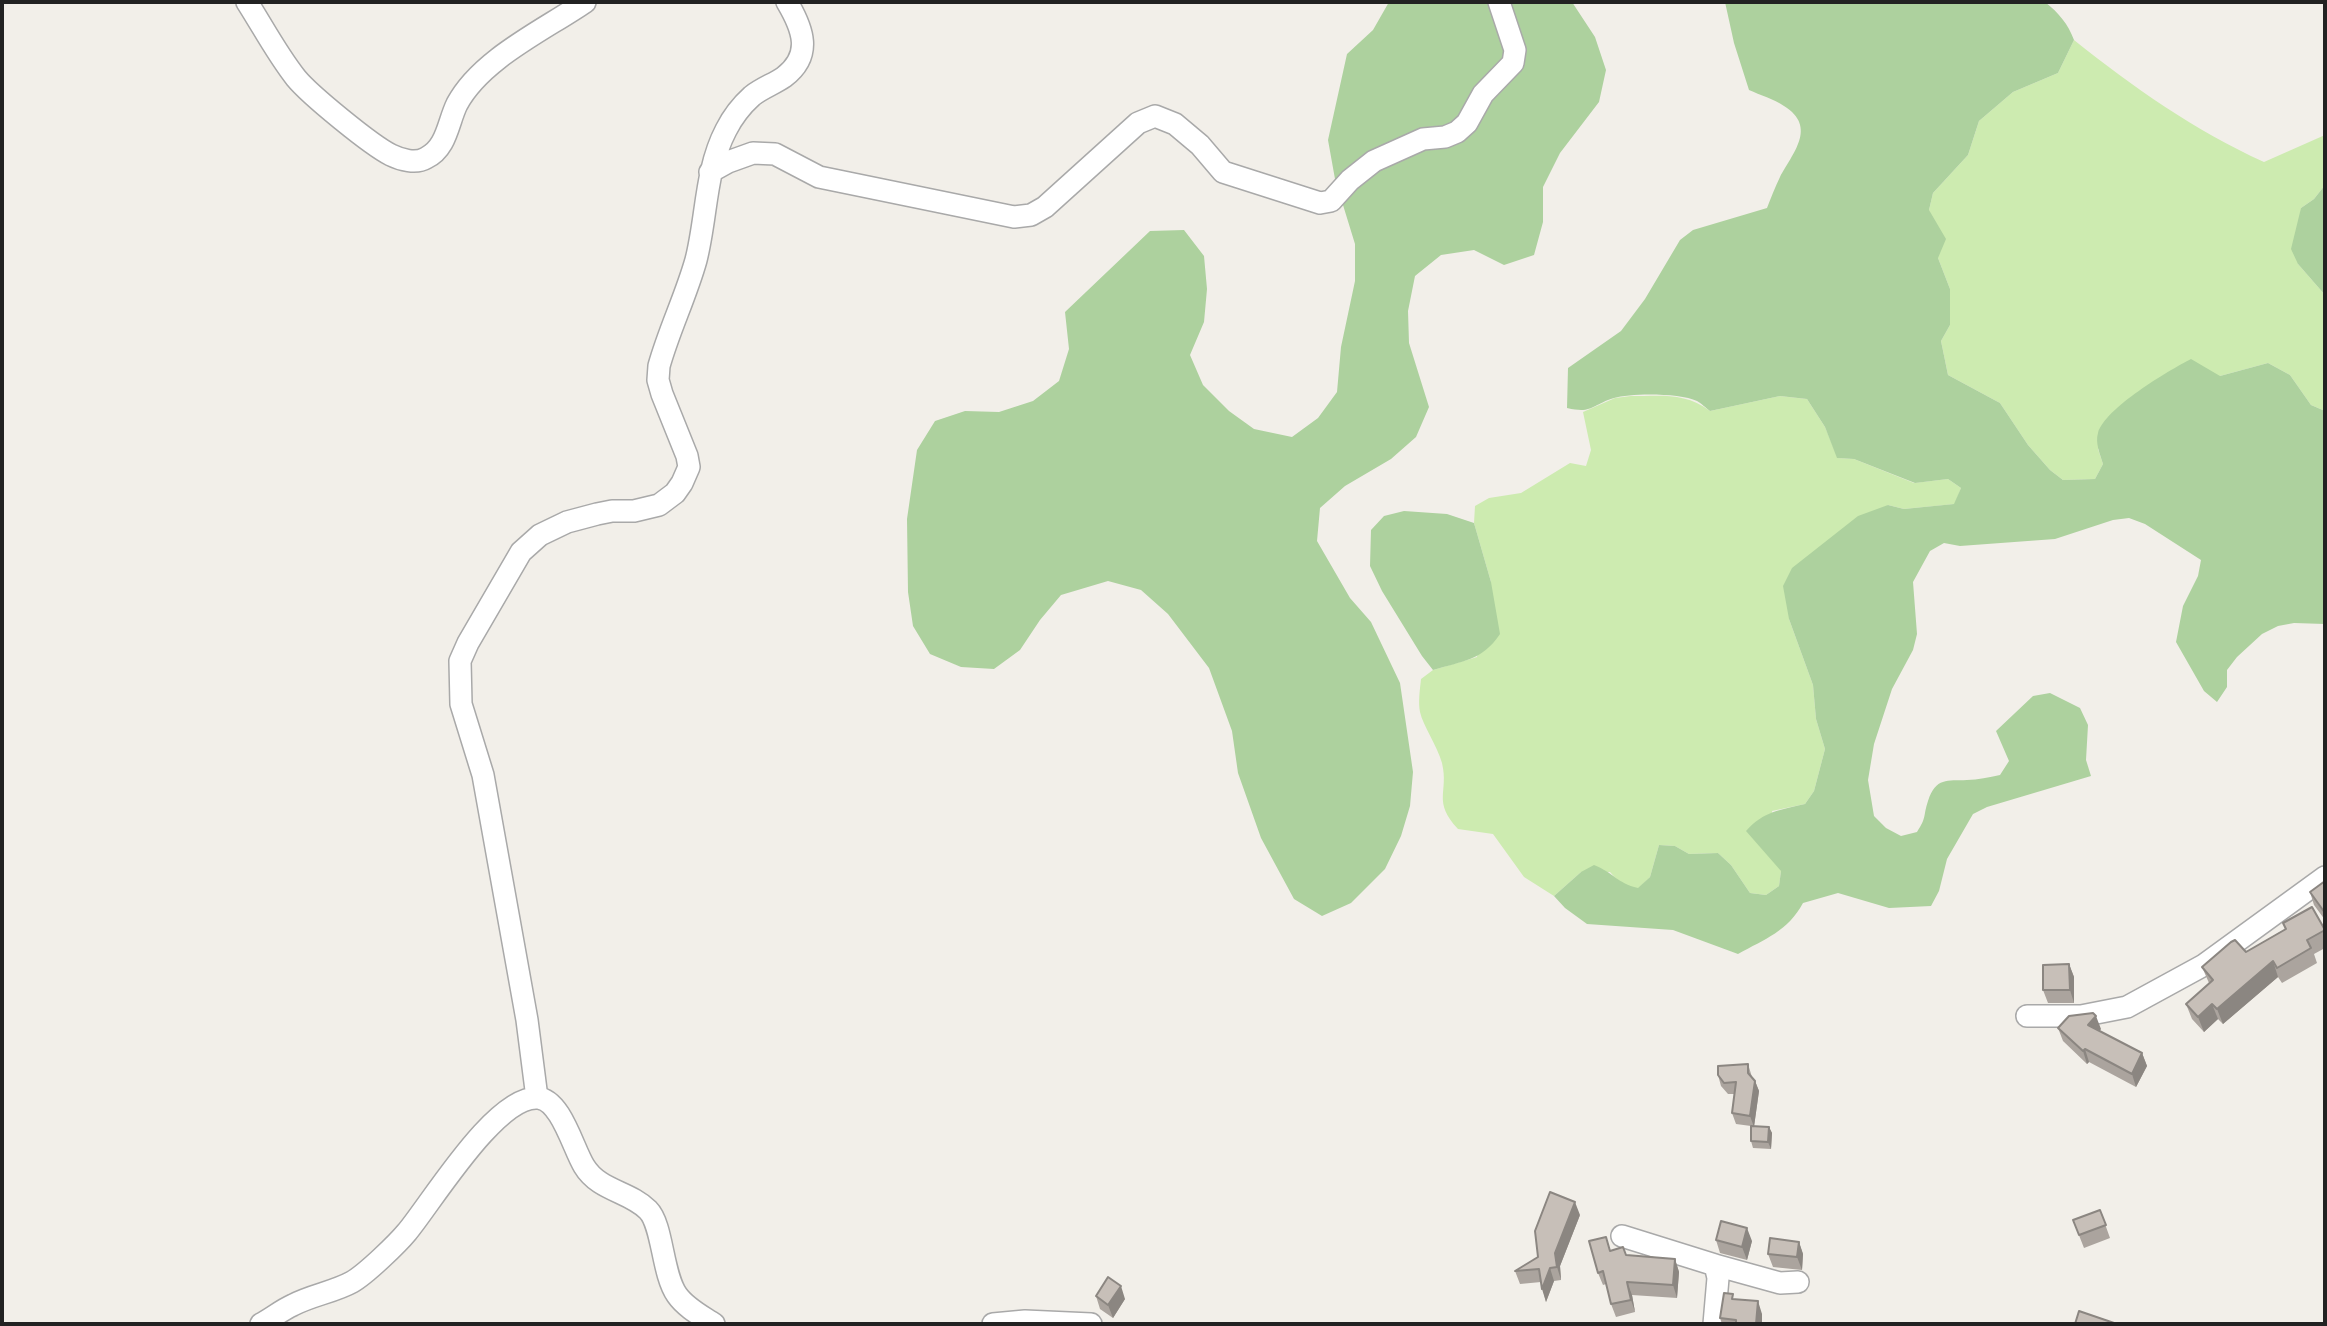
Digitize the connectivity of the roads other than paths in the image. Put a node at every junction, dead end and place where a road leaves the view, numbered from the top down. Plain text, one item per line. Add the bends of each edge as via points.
1 (247, 2) edge
2 (585, 2) edge
3 (787, 2) edge
4 (1499, 2) edge
5 (710, 172) junction
6 (2325, 877) edge
7 (2027, 1016) dead end
8 (537, 1098) junction
9 (1622, 1236) dead end
10 (1715, 1265) junction
11 (1798, 1282) dead end
12 (261, 1324) edge
13 (714, 1324) edge
14 (993, 1324) edge
15 (1091, 1324) edge
16 (1714, 1324) edge

1 - 2 street via 298,80 391,155 419,162 441,144 457,104 478,78 512,48
3 - 5 street via 799,25 803,55 785,76 745,104 726,130
4 - 5 street via 1516,50 1513,63 1483,94 1467,123 1445,137 1423,139 1374,161 1331,201 1320,203 1223,172 1175,124 1155,116 1138,123 1031,215 1014,217 819,177 775,155 753,153
5 - 8 street via 696,258 659,366 662,394 687,456 689,467 682,483 659,505 597,514 540,534 521,552 460,662 461,704 483,775
6 - 7 street via 2204,965 2127,1007 2081,1016
8 - 12 street via 521,1101 475,1141 407,1232 354,1281 294,1304
8 - 13 street via 554,1106 590,1175 650,1212 675,1293
9 - 10 street
10 - 11 street via 1780,1283
10 - 16 street
14 - 15 street

